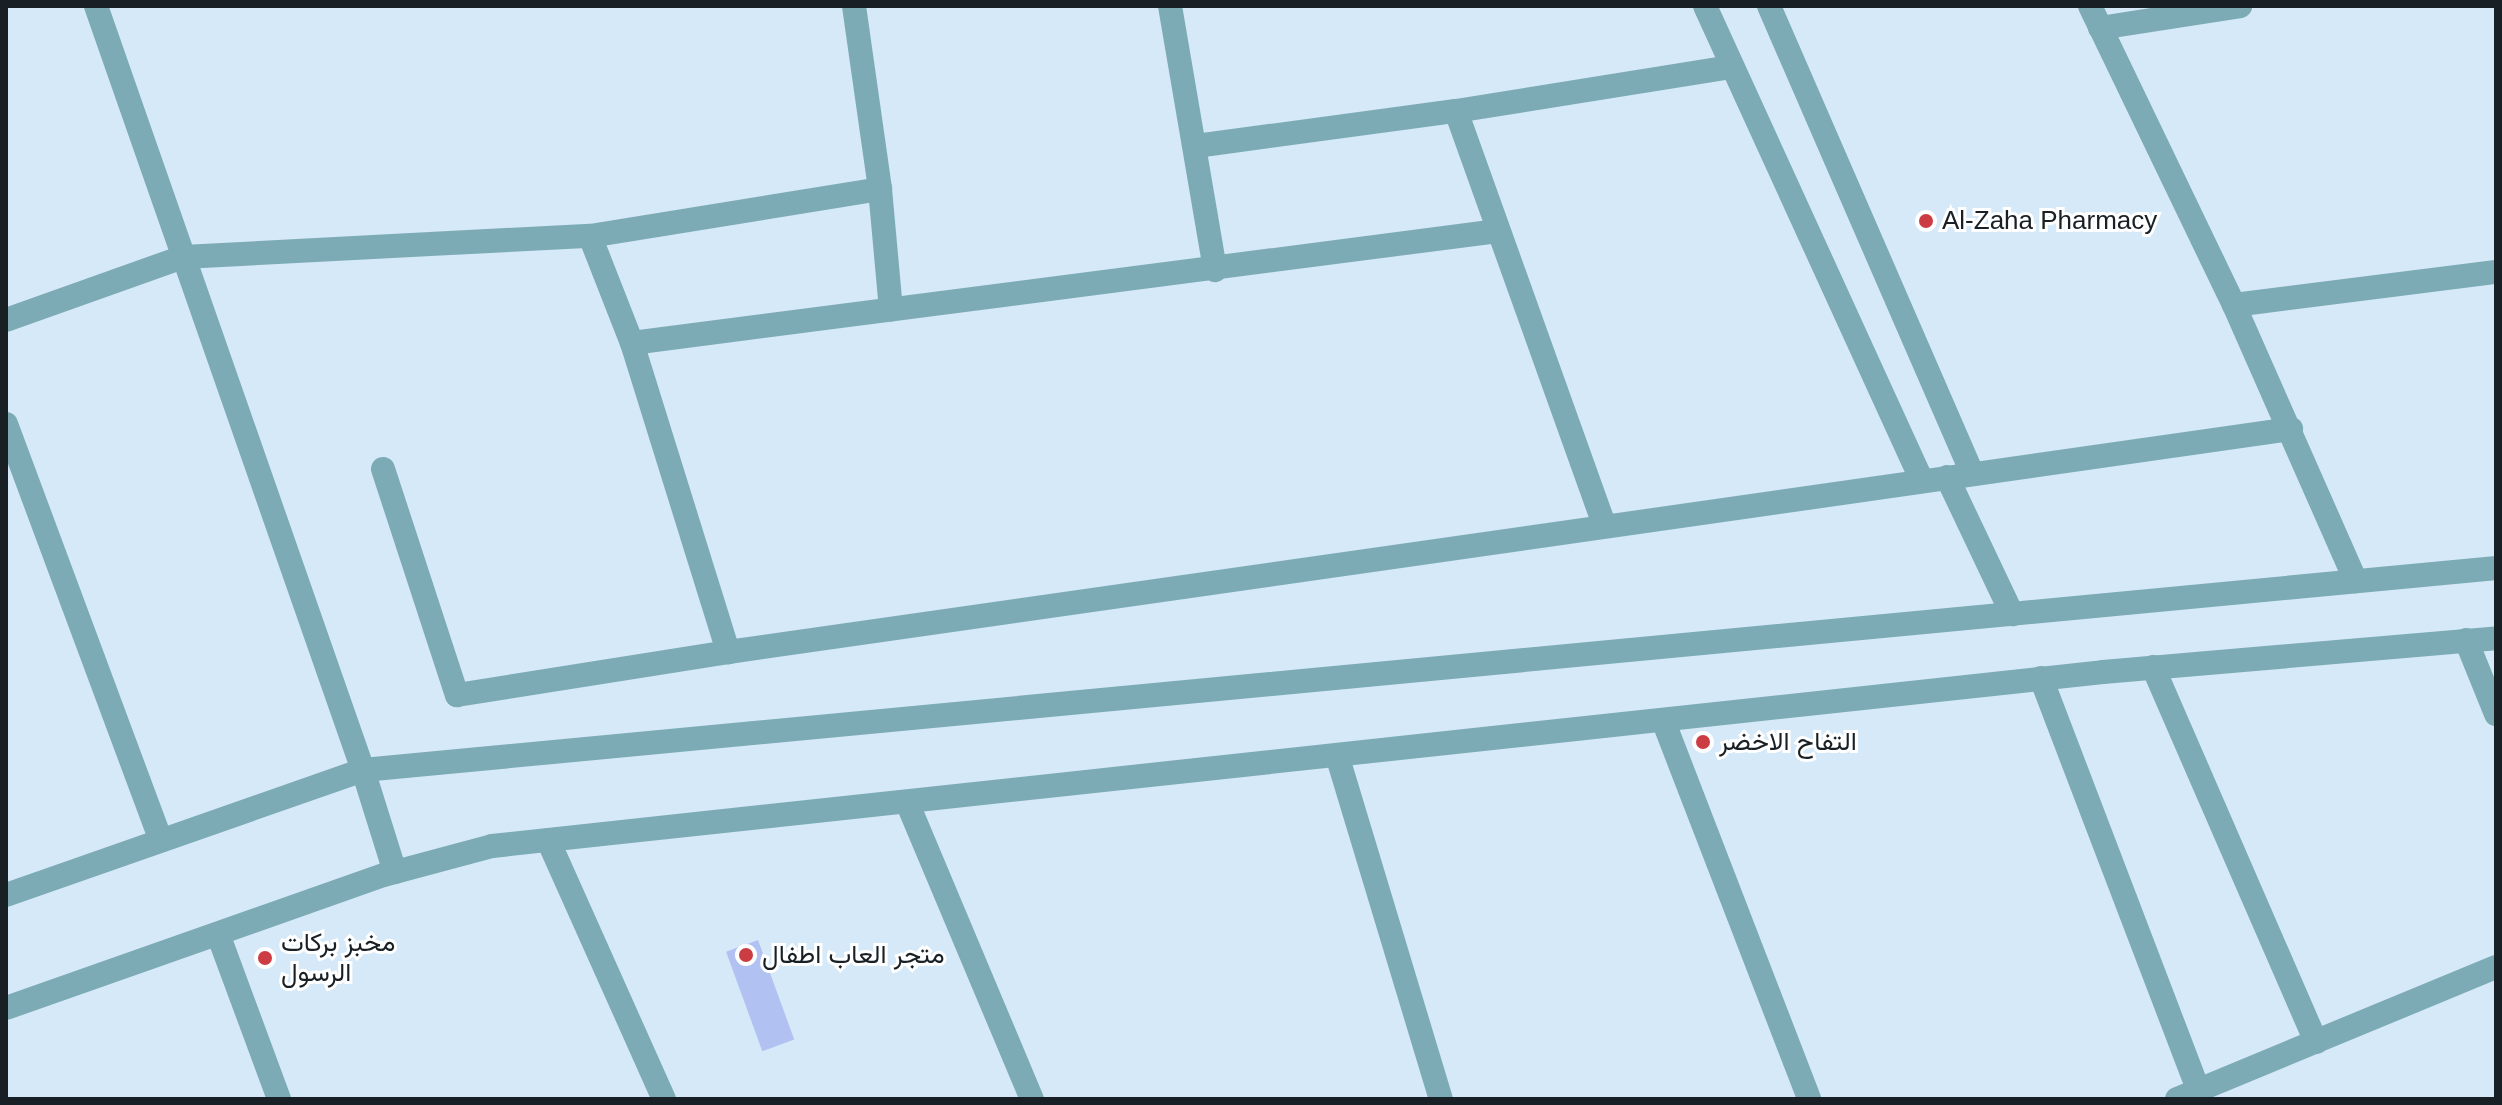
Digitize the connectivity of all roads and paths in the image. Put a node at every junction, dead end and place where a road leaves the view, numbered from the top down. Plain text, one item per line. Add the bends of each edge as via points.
1 (96, 6) edge
2 (854, 6) edge
3 (1170, 6) edge
4 (1705, 6) edge
5 (1769, 6) edge
6 (2240, 6) edge
7 (2095, 17) edge
8 (1732, 67) junction
9 (1456, 111) junction
10 (1196, 146) junction
11 (880, 189) junction
12 (1498, 231) junction
13 (590, 236) junction
14 (183, 257) junction
15 (1215, 270) junction
16 (2496, 272) edge
17 (2234, 305) junction
18 (891, 309) junction
19 (6, 320) edge
20 (632, 343) junction
21 (6, 424) edge
22 (2291, 429) junction
23 (383, 469) dead end
24 (1972, 473) junction
25 (1947, 477) junction
26 (1922, 481) junction
27 (1605, 526) junction
28 (2496, 568) edge
29 (2356, 581) junction
30 (2012, 614) junction
31 (2496, 638) edge
32 (2466, 640) junction
33 (728, 652) junction
34 (2153, 667) junction
35 (2041, 678) junction
36 (2496, 714) edge
37 (1663, 720) junction
38 (1337, 755) junction
39 (363, 770) junction
40 (907, 802) junction
41 (161, 840) junction
42 (548, 840) junction
43 (395, 872) junction
44 (6, 895) edge
45 (218, 934) junction
46 (2496, 967) edge
47 (6, 1008) edge
48 (2316, 1042) junction
49 (2188, 1095) edge
50 (279, 1099) edge
51 (664, 1099) edge
52 (1032, 1099) edge
53 (1441, 1099) edge
54 (1809, 1099) edge

1 - 14 street
2 - 11 street
3 - 10 street
4 - 8 street
5 - 24 street
6 - 7 street
7 - 17 street
8 - 9 street
8 - 26 street
9 - 10 street
9 - 12 street
10 - 15 street
11 - 13 street
11 - 18 street
12 - 15 street
12 - 27 street
13 - 14 street
13 - 20 street
14 - 19 street
14 - 39 street
15 - 18 street
16 - 17 street
17 - 22 street
18 - 20 street
20 - 33 street
21 - 41 street
22 - 24 street
22 - 29 street
23 - 33 street via 457,695
24 - 25 street
25 - 26 street
25 - 30 street
26 - 27 street
27 - 33 street
28 - 29 street
29 - 30 street
30 - 39 street
31 - 32 street
32 - 34 street
32 - 36 street
34 - 35 street
34 - 48 street
35 - 37 street
35 - 49 street
37 - 38 street
37 - 54 street
38 - 40 street
38 - 53 street
39 - 41 street
39 - 43 street
40 - 42 street
40 - 52 street
41 - 44 street
42 - 43 street via 492,846
42 - 51 street
43 - 45 street
45 - 47 street
45 - 50 street
46 - 48 street
48 - 49 street

